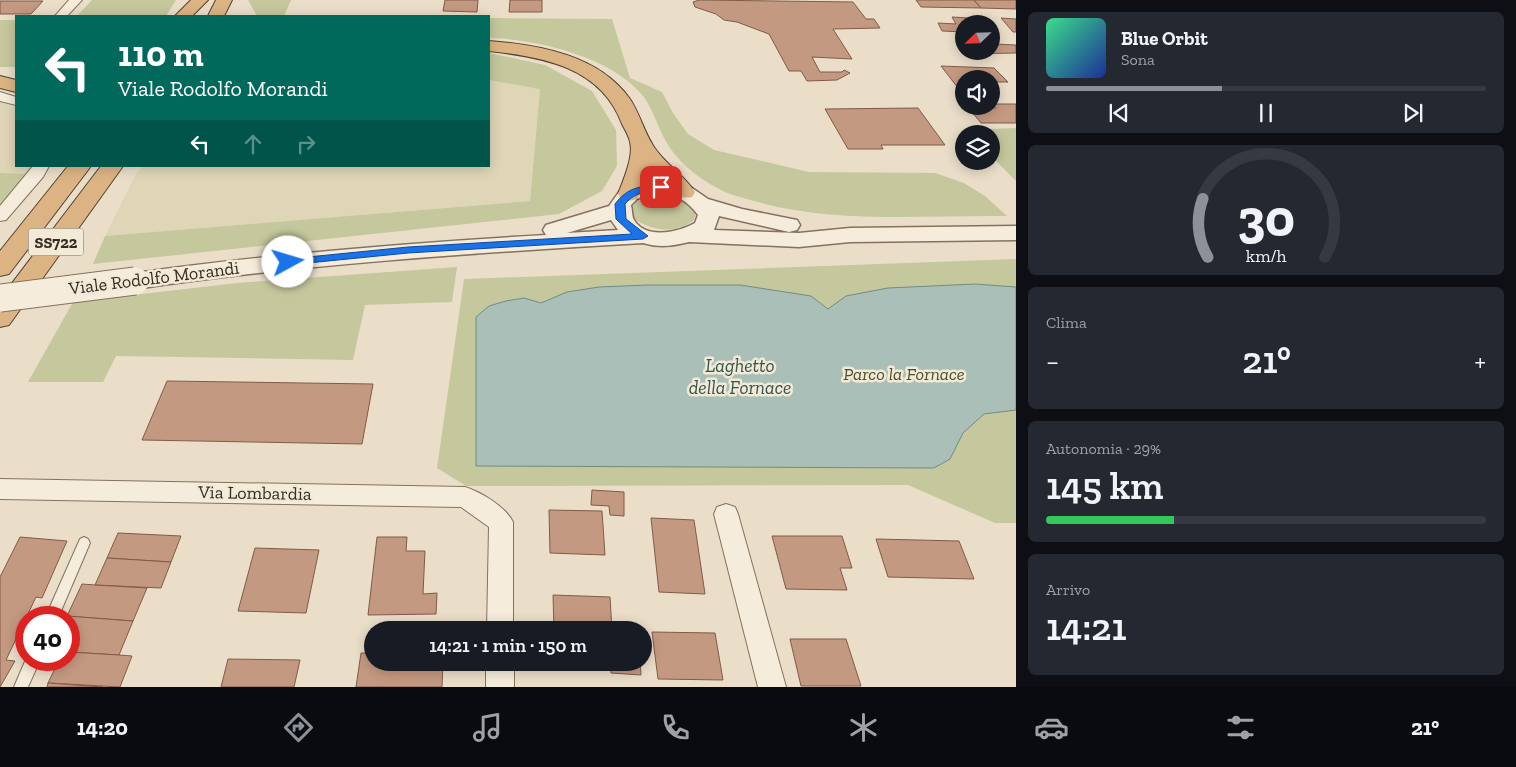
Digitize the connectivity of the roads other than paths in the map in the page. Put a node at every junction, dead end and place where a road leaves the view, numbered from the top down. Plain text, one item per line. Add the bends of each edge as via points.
1 (76, 0) edge
2 (200, 0) edge
3 (224, 0) edge
4 (62, 15) edge
5 (183, 15) edge
6 (193, 15) edge
7 (216, 15) edge
8 (490, 46) edge
9 (15, 75) edge
10 (0, 76) edge
11 (0, 82) edge
12 (15, 86) edge
13 (0, 96) edge
14 (15, 101) edge
15 (641, 143) junction
16 (40, 167) edge
17 (60, 167) edge
18 (79, 167) edge
19 (111, 167) edge
20 (694, 198) junction
21 (624, 202) junction
22 (0, 216) edge
23 (1016, 233) edge
24 (850, 235) junction
25 (643, 236) junction
26 (692, 236) junction
27 (487, 246) junction
28 (5, 262) edge
29 (0, 298) edge
30 (0, 318) edge
31 (0, 489) edge
32 (726, 514) dead end
33 (84, 543) dead end
34 (57, 606) edge
35 (500, 621) edge
36 (28, 671) edge
37 (500, 671) edge
38 (21, 687) edge
39 (500, 687) edge
40 (772, 687) edge

1 - 4 street
2 - 5 highway
2 - 6 highway
3 - 7 highway
8 - 15 highway via 547,55 588,72 618,96
9 - 10 highway
11 - 12 highway
13 - 14 street
15 - 20 highway via 661,169
15 - 21 highway via 638,172
16 - 22 street
17 - 28 highway via 35,202
18 - 28 highway, SS722
19 - 30 highway, SS722
20 - 21 street, Viale Rodolfo Morandi via 667,187 649,187
20 - 24 street, Viale Rodolfo Morandi via 772,223
20 - 26 street via 708,220
21 - 25 street, Viale Rodolfo Morandi via 621,219
21 - 27 street, Viale Rodolfo Morandi via 557,229
23 - 24 street, Viale Rodolfo Morandi
24 - 26 street, Viale Rodolfo Morandi via 799,240
25 - 26 street, Viale Rodolfo Morandi via 664,240
25 - 27 street, Viale Rodolfo Morandi
27 - 29 street, Viale Rodolfo Morandi, bridge via 288,262
31 - 35 street, Via Lombardia via 465,496 501,522
32 - 40 street
33 - 34 lane
36 - 38 lane
37 - 39 street

